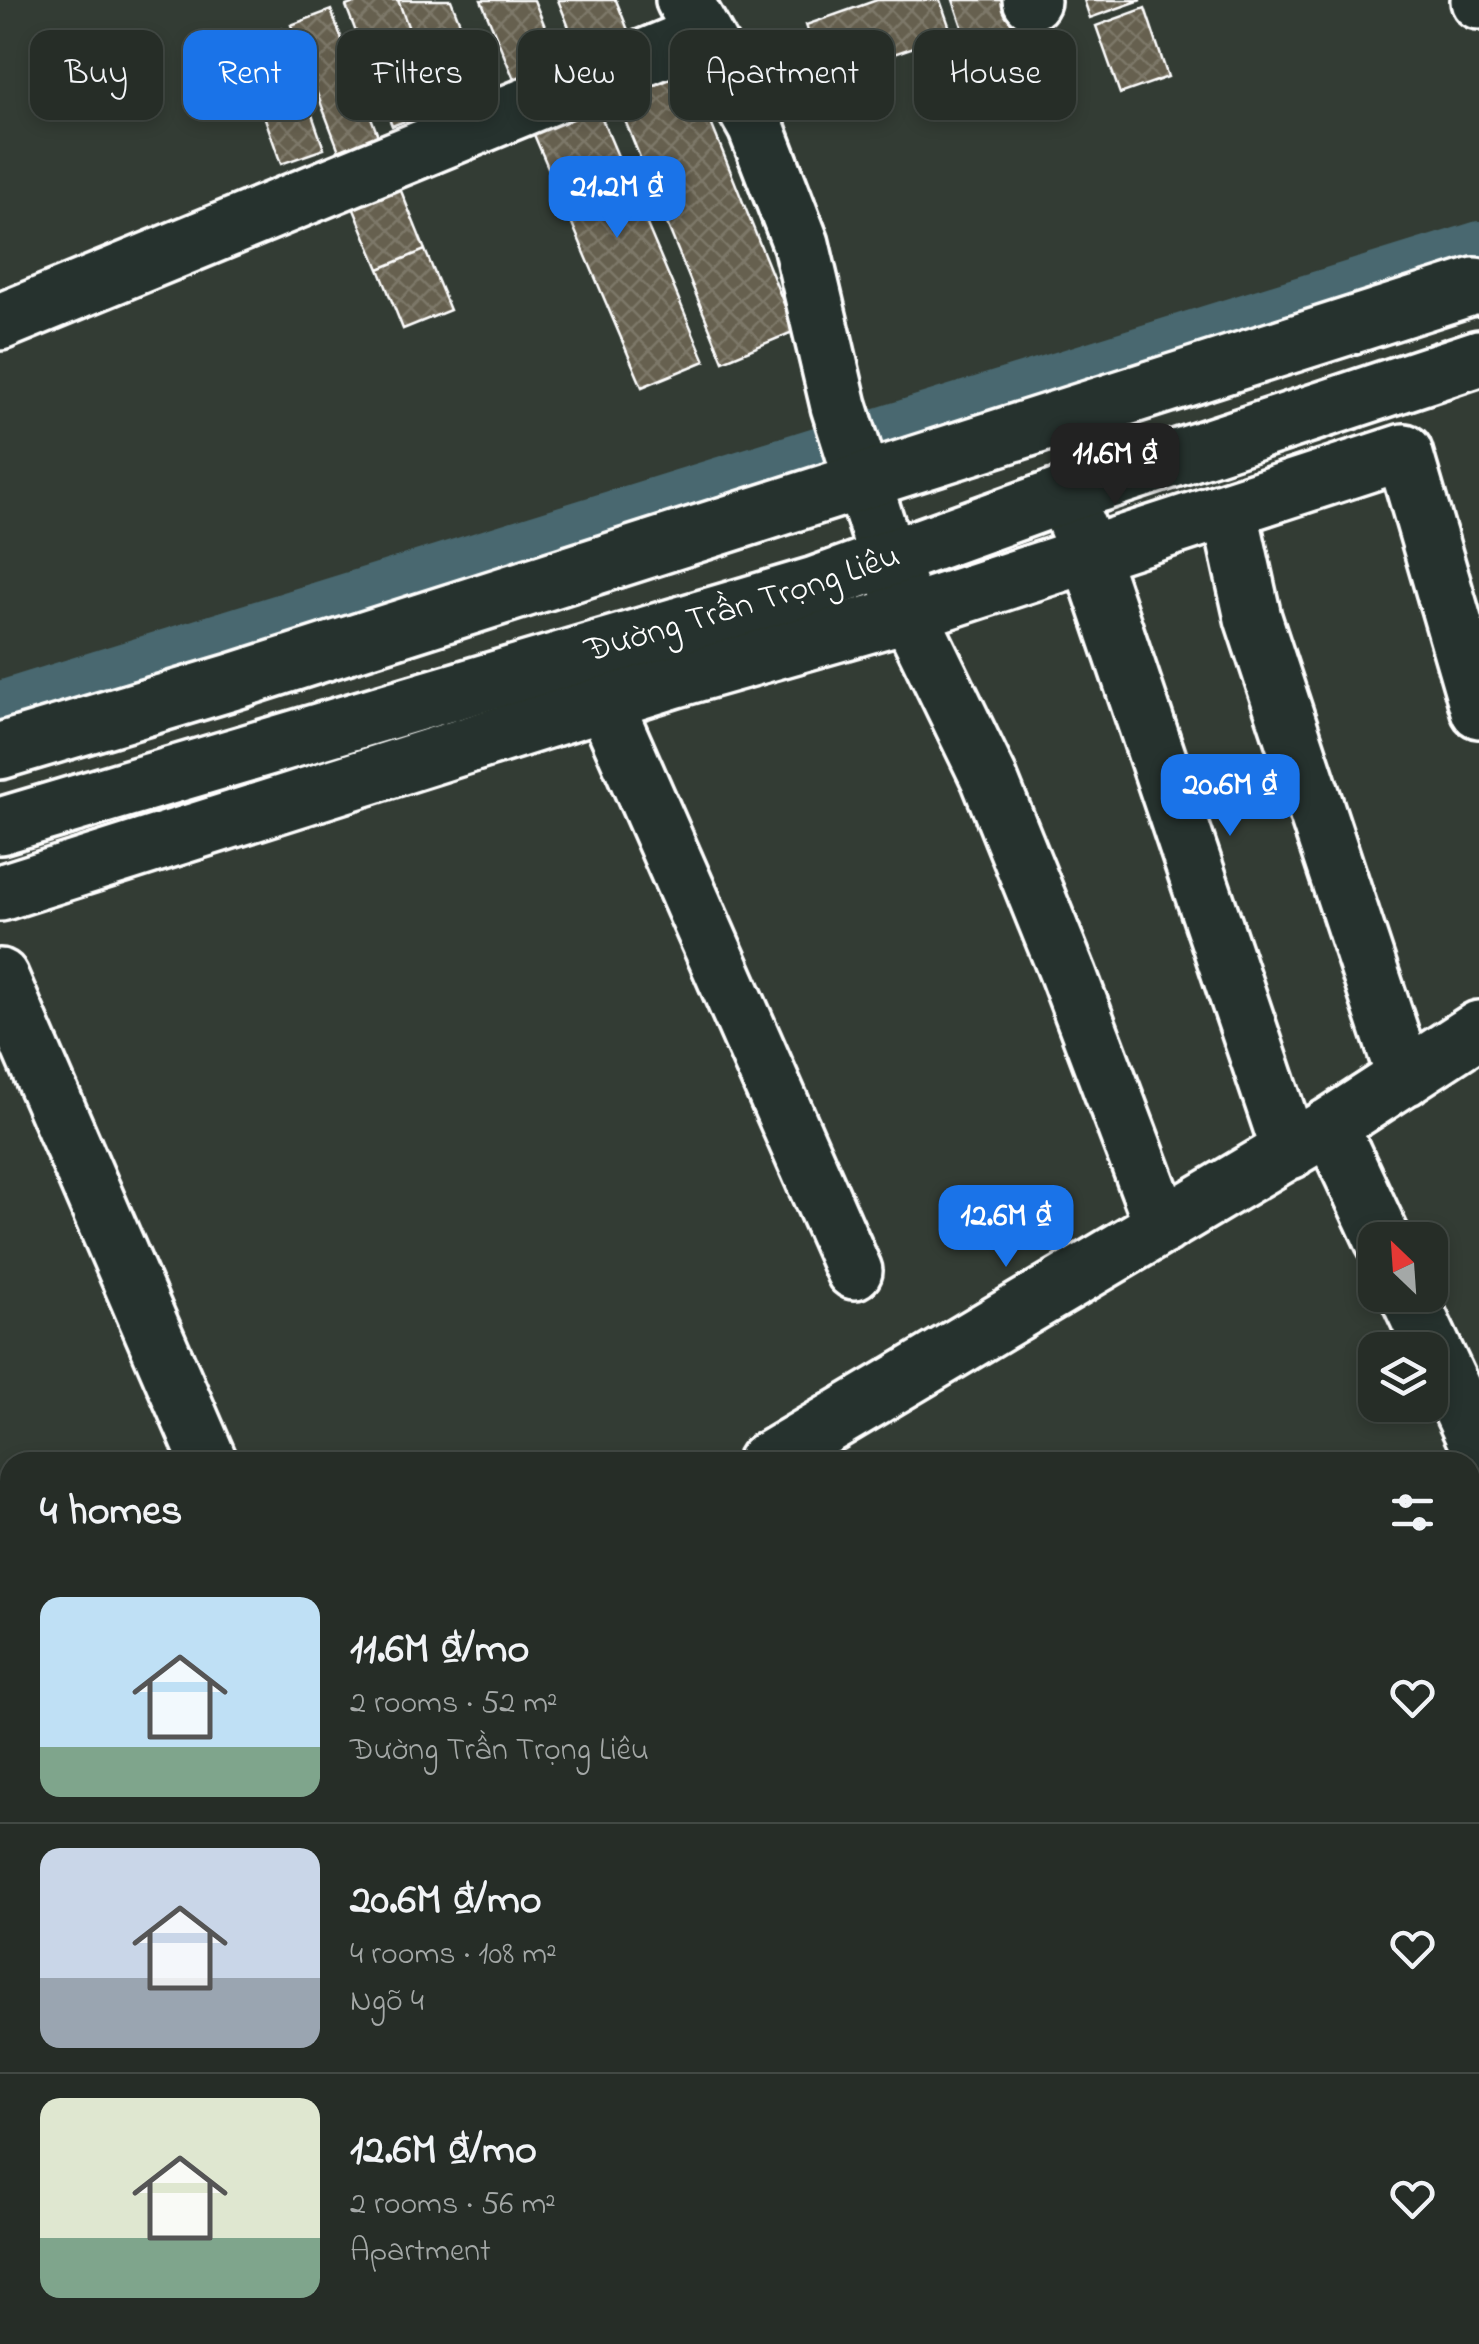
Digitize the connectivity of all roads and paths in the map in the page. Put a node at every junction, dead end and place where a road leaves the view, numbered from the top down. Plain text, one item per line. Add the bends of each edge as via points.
1 (693, 17) edge
2 (1479, 287) edge
3 (0, 322) edge
4 (1479, 358) edge
5 (861, 478) junction
6 (1064, 494) junction
7 (1229, 509) junction
8 (1089, 554) junction
9 (888, 560) junction
10 (908, 613) junction
11 (663, 656) junction
12 (604, 701) junction
13 (1479, 710) edge
14 (0, 751) edge
15 (0, 826) edge
16 (7, 873) edge
17 (0, 977) edge
18 (1479, 1029) edge
19 (1405, 1078) junction
20 (1310, 1138) junction
21 (1370, 1222) edge
22 (1163, 1226) junction
23 (854, 1271) dead end
24 (1416, 1312) edge
25 (1479, 1447) edge
26 (205, 1452) edge
27 (782, 1452) edge

1 - 3 street
1 - 5 street via 756,127 801,244
2 - 5 street
4 - 6 street, Đường Trần Trọng Liêu
5 - 9 street
5 - 14 street
6 - 8 street
6 - 9 street, Đường Trần Trọng Liêu
7 - 8 street
7 - 13 street via 1404,452
7 - 19 street via 1253,618
8 - 10 street
8 - 20 street
9 - 10 street
9 - 11 street, Đường Trần Trọng Liêu via 815,585
10 - 11 street
10 - 22 street via 989,778
11 - 12 street
11 - 15 street, Đường Trần Trọng Liêu
12 - 16 street
12 - 23 street
17 - 26 street
18 - 19 street
19 - 20 street
20 - 21 street
20 - 22 street
22 - 27 street
24 - 25 street

